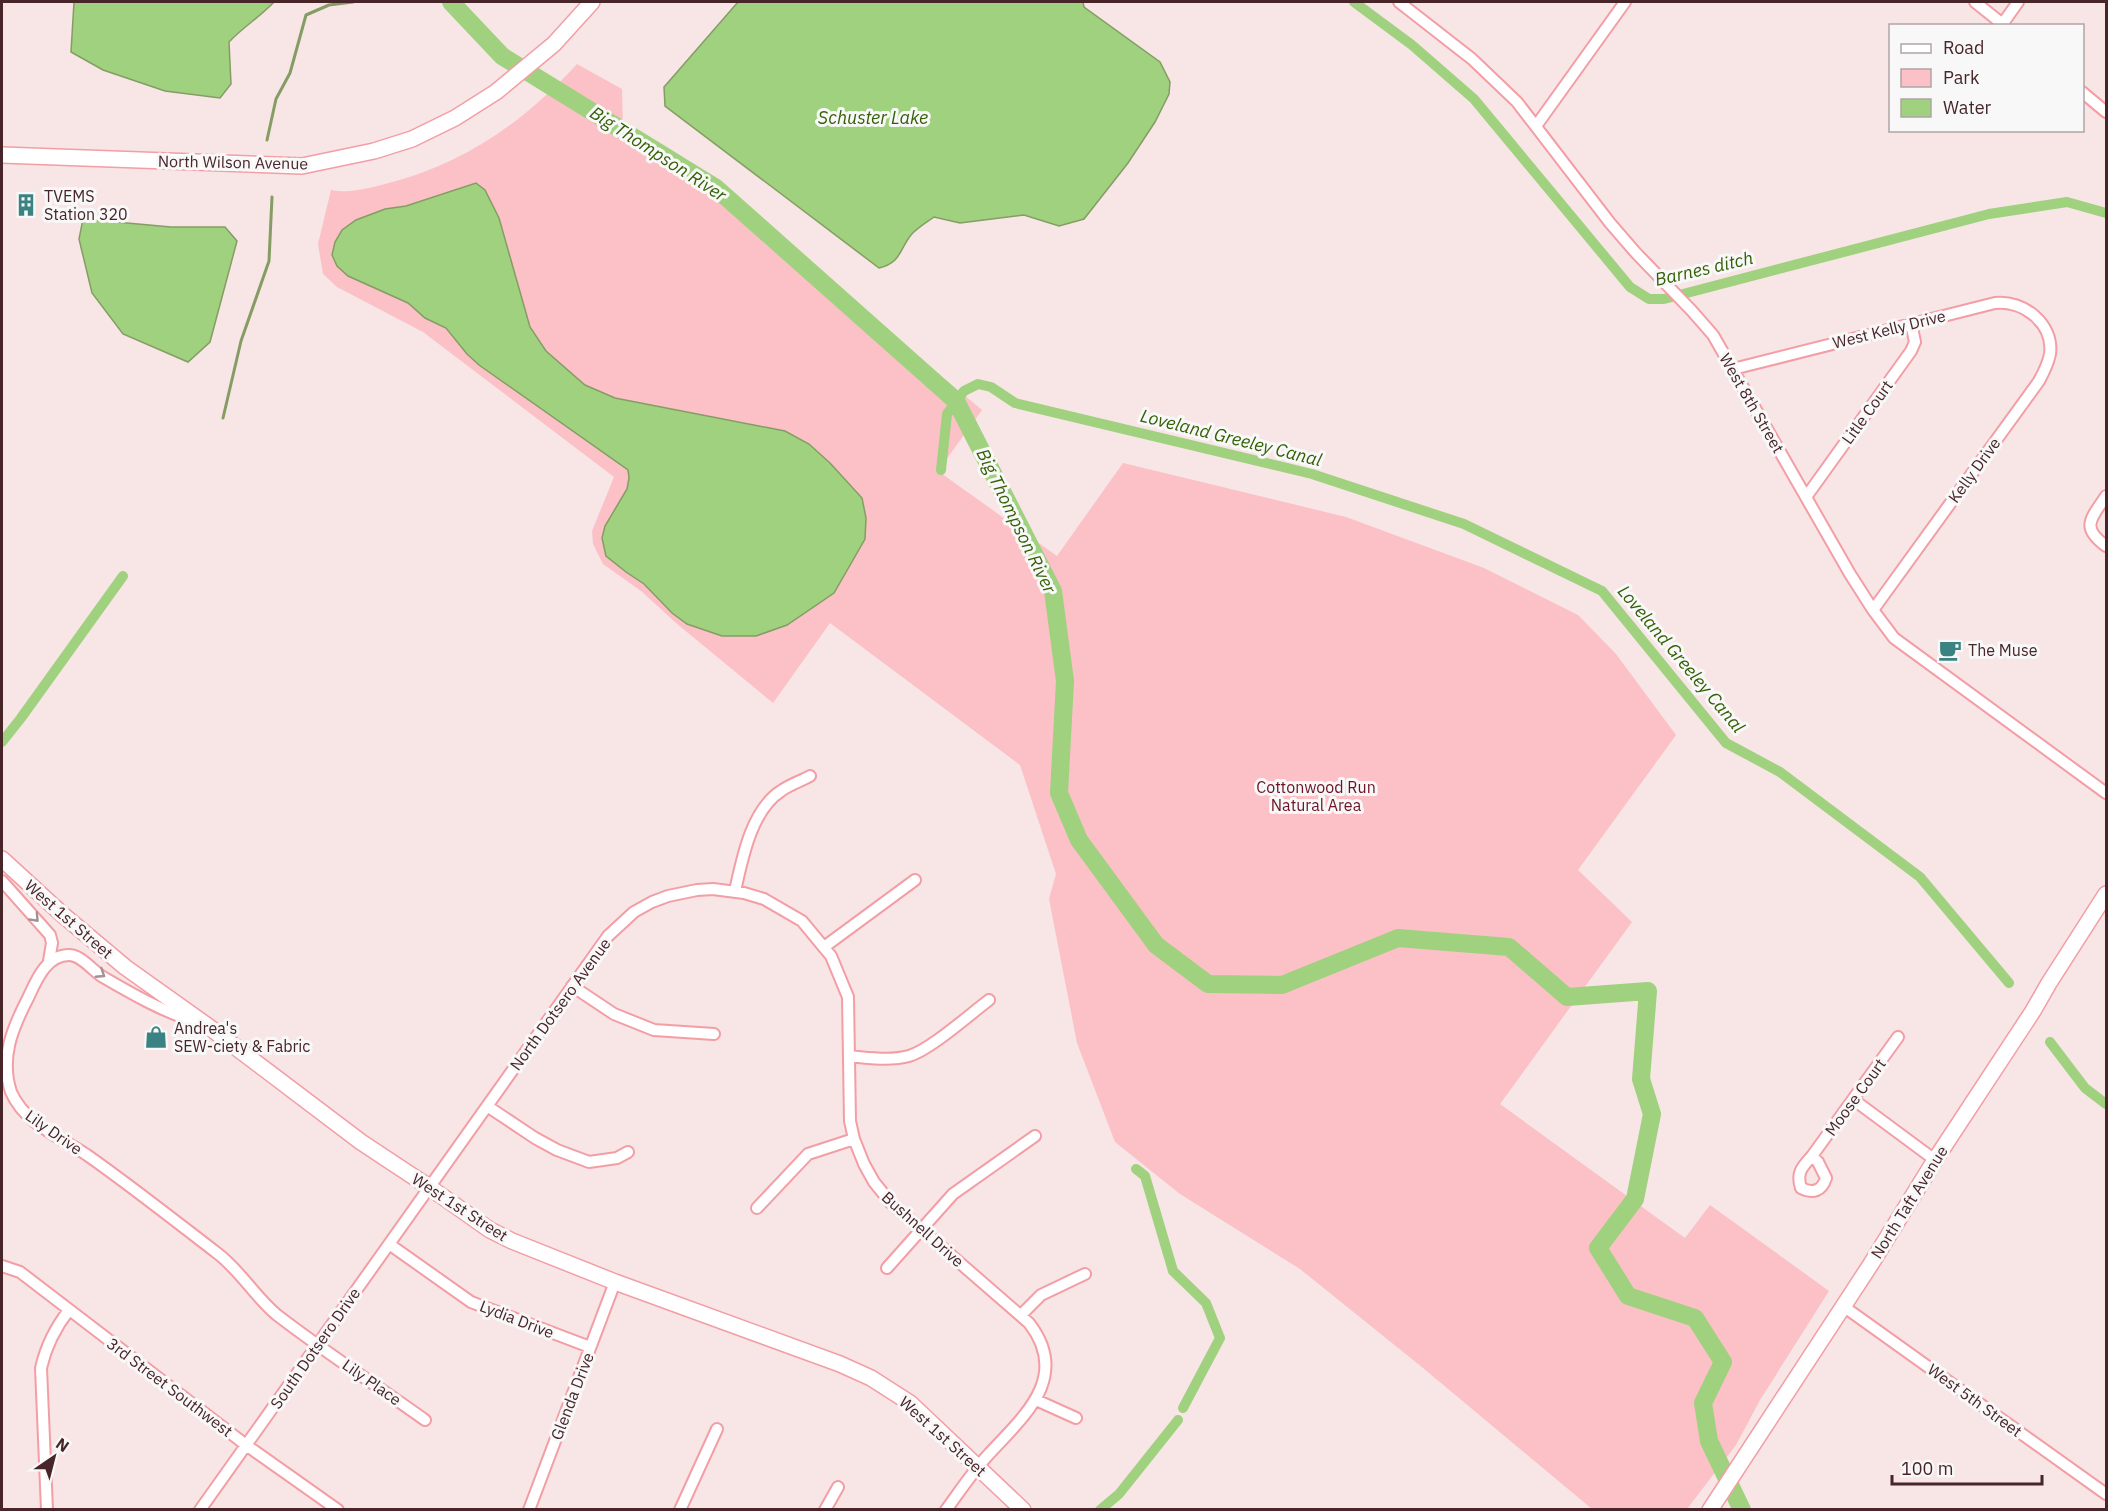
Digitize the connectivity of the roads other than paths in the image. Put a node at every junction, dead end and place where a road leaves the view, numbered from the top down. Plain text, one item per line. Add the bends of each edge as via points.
1 (592, 2) edge
2 (1399, 2) edge
3 (1625, 2) edge
4 (1975, 2) edge
5 (2018, 2) edge
6 (2002, 24) edge
7 (2004, 24) edge
8 (2084, 94) edge
9 (2106, 112) edge
10 (1536, 126) junction
11 (2, 155) edge
12 (1911, 323) junction
13 (2041, 323) joint
14 (1733, 369) junction
15 (2106, 496) edge
16 (1806, 497) junction
17 (2106, 546) edge
18 (1873, 610) junction
19 (810, 776) dead end
20 (2106, 794) edge
21 (2, 859) edge
22 (915, 880) dead end
23 (2, 881) edge
24 (735, 891) junction
25 (2106, 894) edge
26 (824, 947) junction
27 (50, 961) junction
28 (572, 986) junction
29 (989, 1000) dead end
30 (205, 1024) junction
31 (714, 1034) dead end
32 (1898, 1037) dead end
33 (849, 1056) junction
34 (1854, 1100) junction
35 (487, 1106) junction
36 (1035, 1136) dead end
37 (854, 1139) junction
38 (628, 1152) dead end
39 (1812, 1156) dead end
40 (1935, 1160) junction
41 (429, 1186) junction
42 (757, 1208) dead end
43 (922, 1230) junction
44 (389, 1244) junction
45 (2, 1266) edge
46 (887, 1268) dead end
47 (1085, 1274) dead end
48 (615, 1282) junction
49 (1844, 1306) junction
50 (69, 1310) junction
51 (1021, 1315) junction
52 (319, 1345) junction
53 (590, 1347) junction
54 (1036, 1400) junction
55 (1076, 1418) dead end
56 (425, 1420) dead end
57 (717, 1429) dead end
58 (246, 1445) junction
59 (977, 1467) junction
60 (838, 1487) dead end
61 (2106, 1494) edge
62 (1714, 1504) edge
63 (47, 1509) edge
64 (200, 1509) edge
65 (338, 1509) edge
66 (529, 1509) edge
67 (680, 1509) edge
68 (825, 1509) edge
69 (946, 1509) edge
70 (1023, 1509) edge

1 - 11 main road, North Wilson Avenue via 554,44 496,92 412,139 374,151 302,166
2 - 10 street, West 8th Street via 1472,59
3 - 10 street
4 - 6 street
5 - 7 street
8 - 9 street
10 - 14 street, West 8th Street via 1610,223 1713,335
12 - 13 street, West Kelly Drive via 2001,303 2026,309
12 - 14 street, West Kelly Drive
12 - 16 street, Litle Court via 1915,342 1911,351
13 - 18 street, Kelly Drive via 2048,333 2050,353 2039,381
14 - 16 street, West 8th Street
15 - 17 street via 2090,525 2093,536
16 - 18 street, West 8th Street
18 - 20 street, West 8th Street via 1894,638
19 - 24 street via 780,791 761,814 744,850
21 - 30 main road, West 1st Street via 125,967
22 - 26 street
23 -> 27 street via 50,934
24 - 26 street, Bushnell Drive via 764,899 802,921
24 - 28 street, North Dotsero Avenue via 681,892 634,912 608,936
25 - 40 main road, North Taft Avenue
26 - 33 street, Bushnell Drive via 848,998
27 -> 30 street via 76,956 102,976 174,1015
27 - 52 street, Lily Drive via 6,1045 5,1071 18,1105 36,1123 87,1155 220,1255 276,1314
28 - 31 street via 628,1022 668,1033
28 - 35 street, North Dotsero Avenue
29 - 33 street via 923,1050 909,1056
30 - 41 main road, West 1st Street via 361,1142
32 - 34 street, Moose Court
33 - 37 street, Bushnell Drive via 849,1110
34 - 39 street, Moose Court
34 - 40 street
35 - 38 street via 535,1138 589,1162 617,1158
35 - 41 street, North Dotsero Avenue
36 - 43 street via 953,1194
37 - 42 street via 808,1154
37 - 43 street, Bushnell Drive via 874,1182
40 - 49 main road, North Taft Avenue
41 - 44 street, South Dotsero Drive
41 - 48 main road, West 1st Street via 490,1230
43 - 46 street
43 - 51 street, Bushnell Drive
44 - 52 street, South Dotsero Drive
44 - 53 street, Lydia Drive via 471,1302
45 - 50 street, 3rd Street Southwest via 20,1272
47 - 51 street via 1041,1295
48 - 53 street, Glenda Drive
48 - 59 main road, West 1st Street via 871,1378 910,1403
49 - 61 street, West 5th Street
49 - 62 main road, North Taft Avenue
50 - 58 street, 3rd Street Southwest
50 - 63 street via 55,1330 41,1368
51 - 54 street, Bushnell Drive via 1035,1330 1044,1355 1045,1372
52 - 56 street, Lily Place
52 - 58 street, South Dotsero Drive
53 - 66 street, Glenda Drive
54 - 55 street
54 - 59 street, Bushnell Drive
57 - 67 street
58 - 64 street, South Dotsero Drive
58 - 65 street, 3rd Street Southwest
59 - 69 street, Bushnell Drive
59 - 70 main road, West 1st Street
60 - 68 street

